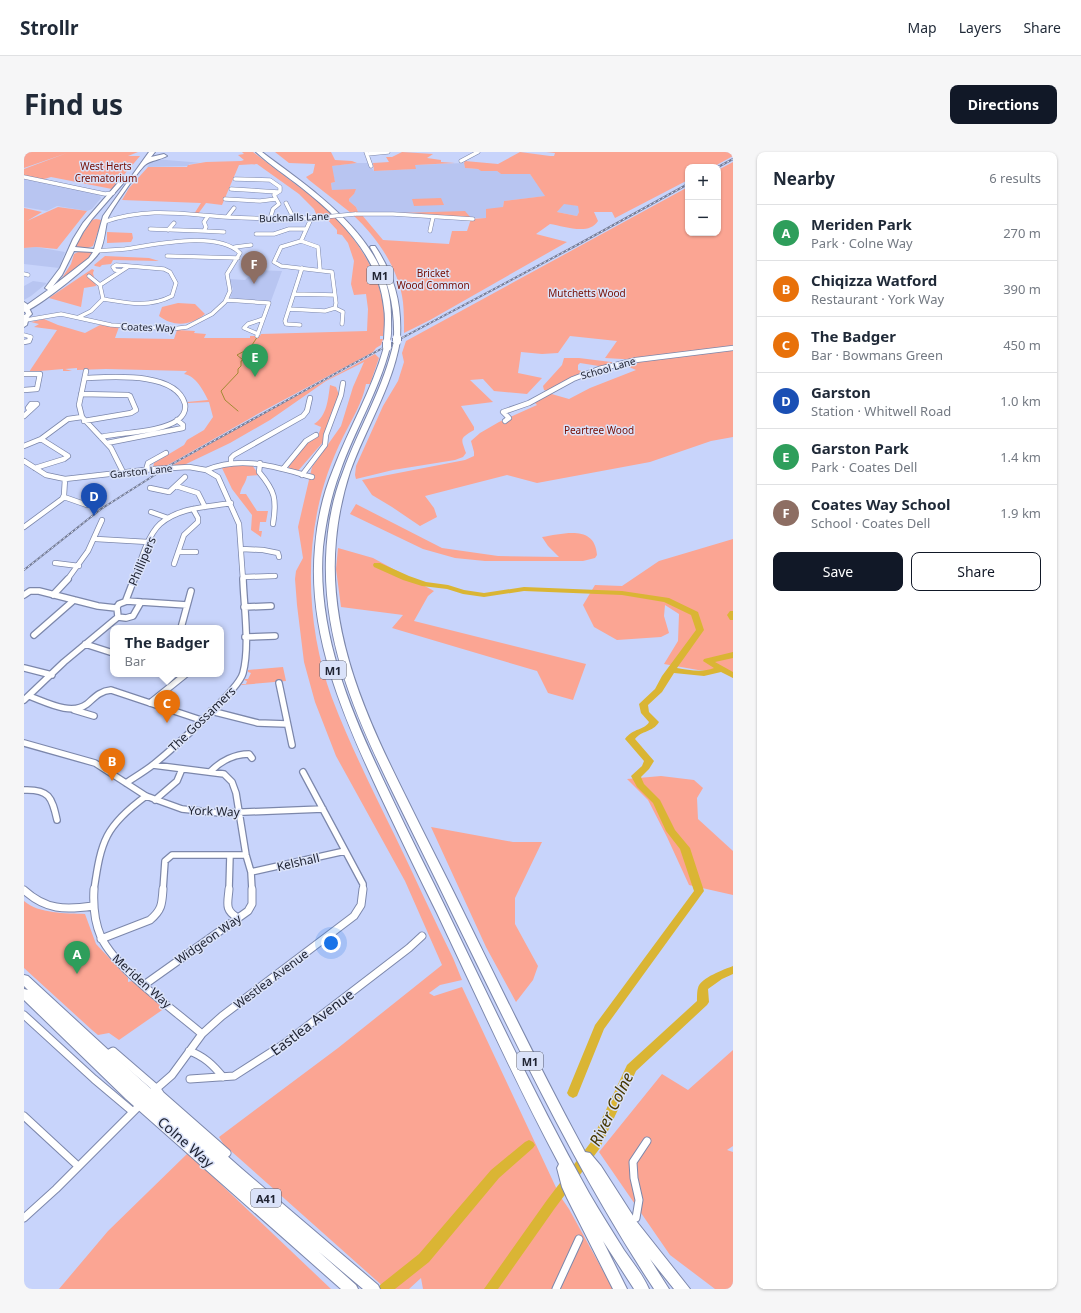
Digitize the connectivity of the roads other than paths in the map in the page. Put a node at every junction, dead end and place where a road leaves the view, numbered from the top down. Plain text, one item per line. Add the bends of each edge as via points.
1 (148, 152) edge
2 (259, 152) edge
3 (268, 152) edge
4 (388, 152) edge
5 (478, 152) edge
6 (155, 153) edge
7 (366, 153) edge
8 (165, 156) dead end
9 (461, 161) dead end
10 (371, 166) dead end
11 (24, 177) edge
12 (235, 179) dead end
13 (231, 189) dead end
14 (246, 190) junction
15 (278, 192) junction
16 (109, 194) junction
17 (225, 199) dead end
18 (276, 199) junction
19 (240, 200) junction
20 (286, 203) dead end
21 (234, 208) dead end
22 (208, 216) junction
23 (433, 216) junction
24 (227, 217) junction
25 (108, 218) junction
26 (309, 218) junction
27 (90, 219) junction
28 (270, 219) junction
29 (287, 219) junction
30 (473, 219) dead end
31 (174, 223) dead end
32 (150, 229) dead end
33 (306, 229) junction
34 (168, 230) junction
35 (360, 230) dead end
36 (430, 230) dead end
37 (204, 231) junction
38 (224, 233) dead end
39 (256, 234) dead end
40 (149, 238) dead end
41 (301, 241) junction
42 (370, 241) dead end
43 (155, 244) junction
44 (252, 245) dead end
45 (235, 247) junction
46 (97, 248) junction
47 (72, 249) junction
48 (167, 256) dead end
49 (238, 258) junction
50 (128, 266) junction
51 (302, 268) junction
52 (320, 269) junction
53 (121, 271) junction
54 (89, 276) dead end
55 (107, 280) junction
56 (97, 281) junction
57 (100, 285) junction
58 (294, 294) junction
59 (335, 295) junction
60 (103, 299) junction
61 (226, 300) junction
62 (335, 308) junction
63 (289, 309) junction
64 (25, 314) edge
65 (79, 318) junction
66 (264, 320) junction
67 (342, 324) dead end
68 (300, 325) dead end
69 (24, 335) edge
70 (24, 342) edge
71 (733, 348) edge
72 (86, 371) dead end
73 (24, 374) edge
74 (85, 378) junction
75 (343, 383) dead end
76 (24, 390) edge
77 (81, 394) junction
78 (310, 398) dead end
79 (30, 410) dead end
80 (24, 416) edge
81 (83, 419) junction
82 (177, 420) junction
83 (505, 420) dead end
84 (316, 435) dead end
85 (101, 437) junction
86 (41, 439) junction
87 (107, 443) junction
88 (24, 446) edge
89 (166, 453) dead end
90 (24, 461) edge
91 (231, 463) junction
92 (260, 463) junction
93 (35, 468) junction
94 (283, 468) junction
95 (146, 470) junction
96 (206, 470) junction
97 (123, 472) junction
98 (214, 474) joint
99 (302, 475) junction
100 (184, 477) dead end
101 (312, 477) dead end
102 (65, 479) junction
103 (176, 486) junction
104 (150, 488) dead end
105 (64, 497) junction
106 (231, 504) junction
107 (87, 505) dead end
108 (205, 507) junction
109 (193, 509) junction
110 (151, 512) dead end
111 (168, 518) junction
112 (102, 520) dead end
113 (273, 524) dead end
114 (24, 527) edge
115 (96, 539) junction
116 (148, 542) junction
117 (242, 550) junction
118 (178, 552) junction
119 (196, 552) dead end
120 (279, 557) dead end
121 (55, 563) dead end
122 (174, 564) dead end
123 (79, 566) junction
124 (276, 576) dead end
125 (243, 577) junction
126 (191, 591) dead end
127 (53, 595) junction
128 (24, 596) edge
129 (74, 600) junction
130 (126, 600) junction
131 (141, 602) junction
132 (187, 605) junction
133 (271, 606) dead end
134 (244, 607) junction
135 (116, 608) junction
136 (118, 617) junction
137 (182, 625) edge
138 (34, 635) dead end
139 (275, 636) dead end
140 (245, 637) junction
141 (84, 644) junction
142 (110, 652) edge
143 (24, 668) edge
144 (52, 675) junction
145 (182, 677) edge
146 (279, 682) dead end
147 (29, 696) junction
148 (24, 700) edge
149 (150, 703) junction
150 (72, 710) junction
151 (211, 711) junction
152 (94, 716) dead end
153 (201, 720) junction
154 (287, 724) junction
155 (24, 743) edge
156 (292, 745) dead end
157 (252, 758) dead end
158 (153, 765) junction
159 (182, 769) junction
160 (212, 771) junction
161 (303, 772) dead end
162 (126, 783) junction
163 (24, 790) edge
164 (146, 796) junction
165 (155, 800) junction
166 (323, 809) junction
167 (239, 812) junction
168 (57, 820) dead end
169 (345, 851) junction
170 (230, 855) junction
171 (246, 855) junction
172 (251, 872) junction
173 (24, 890) edge
174 (93, 906) junction
175 (238, 918) junction
176 (422, 936) dead end
177 (101, 939) junction
178 (24, 979) edge
179 (144, 985) junction
180 (24, 993) edge
181 (24, 1015) edge
182 (202, 1034) junction
183 (189, 1051) junction
184 (223, 1077) junction
185 (190, 1079) dead end
186 (145, 1100) junction
187 (24, 1116) edge
188 (646, 1141) dead end
189 (79, 1165) junction
190 (594, 1174) junction
191 (577, 1194) junction
192 (24, 1218) edge
193 (636, 1218) dead end
194 (579, 1239) dead end
195 (351, 1289) edge
196 (373, 1289) edge
197 (556, 1289) edge
198 (620, 1289) edge
199 (642, 1289) edge
200 (662, 1289) edge
201 (683, 1289) edge

1 - 16 highway
2 - 191 highway, M1 via 337,214 353,230 380,274 389,318 387,345 377,382 342,458 327,498 322,523 318,572 324,629 340,691 352,724 494,1022 561,1154 569,1187
3 - 35 highway via 337,206
4 - 7 street
5 - 9 street
6 - 8 highway
6 - 25 highway via 136,174
7 - 10 street
11 - 16 street
12 - 15 street via 272,180 281,188
13 - 14 street
14 - 15 street
14 - 19 street
15 - 18 street via 274,195
16 - 27 highway
17 - 19 street
18 - 19 street
18 - 28 street via 279,204 273,210
20 - 29 street via 292,215
21 - 24 street
22 - 24 street, Bucknalls Lane
22 - 25 street, Bucknalls Lane via 160,211
22 - 37 street via 204,222
23 - 26 street, Bucknalls Lane, bridge via 355,214
23 - 30 street, Bucknalls Lane
23 - 36 street
24 - 28 street, Bucknalls Lane
25 - 27 highway
25 - 46 highway
26 - 29 street, Bucknalls Lane
26 - 33 street
27 - 47 highway
28 - 29 street, Bucknalls Lane
31 - 34 street
32 - 34 street
33 - 39 street
33 - 41 street
34 - 37 street
37 - 38 street
40 - 43 street
41 - 51 street via 281,247 273,261 281,266
41 - 52 street via 318,247
42 - 190 highway, M1 via 382,260 393,287 398,318 397,339 386,382 352,458 338,500 332,535 330,571 331,600 342,658 352,690 380,754 536,1074 571,1141
43 - 45 street via 174,241 217,243
43 - 46 street via 127,248
44 - 45 street
45 - 49 street via 240,253
46 - 47 highway via 80,251
46 - 64 highway via 92,259 84,267
47 - 64 highway via 58,278
48 - 49 street
49 - 61 street via 227,274 230,292
50 - 53 street
50 - 53 street via 116,265 113,268
50 - 60 street via 164,269 170,272 176,283 172,296 160,302 143,305
51 - 52 street
51 - 58 street
52 - 59 street via 332,272
53 - 55 street
54 - 56 street
55 - 56 street
55 - 57 street
56 - 57 street
57 - 60 street
58 - 59 street
58 - 63 street
59 - 62 street
60 - 65 street
61 - 65 street, Coates Way via 219,309 195,324 192,330 115,326
61 - 66 street via 269,303
62 - 63 street via 325,311
62 - 67 street via 343,312
63 - 68 street via 286,324
64 - 65 street, Coates Way via 36,319 58,314
66 - 66 street via 258,335 244,328 248,324
69 - 70 street via 31,337 29,341
71 - 83 street, School Lane via 622,363 581,376 526,404 503,412 509,418
72 - 74 street
73 - 76 street via 40,374 37,389
74 - 77 street
74 - 82 street via 137,378 165,384 177,392 184,402 184,412
75 - 99 street via 325,445
77 - 81 street via 79,409
77 - 81 street via 128,395 136,410 131,413
78 - 91 street via 303,416 234,455
79 - 80 street
81 - 85 street
81 - 86 street via 68,419
82 - 85 street via 162,426
82 - 87 street via 183,428
84 - 94 street via 303,444
85 - 87 street
86 - 88 street
86 - 93 street via 68,456
87 - 97 street
89 - 95 street via 148,463
90 - 93 street, Garston Lane
91 - 92 street
91 - 96 street via 218,464
92 - 94 street
92 - 113 street via 260,472 269,484 276,501
93 - 102 street, Garston Lane via 51,476
94 - 99 street
95 - 96 street, Garston Lane via 184,467
95 - 97 street, Garston Lane
96 - 98 street, Garston Lane
97 - 102 street, Garston Lane
98 - 106 street, The Gossamers via 218,477
99 - 101 street
100 - 103 street
102 - 105 street
103 - 104 street via 168,492
103 - 108 street via 195,491 201,496
105 - 107 street
105 - 114 street
106 - 108 street, Phillipers
106 - 117 street, The Gossamers via 239,524
108 - 109 street, Phillipers
109 - 111 street, Phillipers
109 - 118 street via 198,522 184,535
110 - 111 street
111 - 116 street, Phillipers via 160,524
112 - 115 street
115 - 116 street
115 - 123 street
116 - 130 street, Phillipers
117 - 120 street via 268,550 278,553
117 - 125 street, The Gossamers
118 - 119 street
118 - 122 street
121 - 123 street
123 - 127 street
124 - 125 street
125 - 134 street, The Gossamers
126 - 132 street
127 - 128 street via 30,591
127 - 129 street
129 - 135 street
129 - 138 street
130 - 131 street, Phillipers
130 - 135 street, Phillipers
131 - 132 street
131 - 136 street, Phillipers via 133,616
132 - 137 street
133 - 134 street
134 - 140 street, The Gossamers
135 - 136 street
136 - 141 street, Phillipers
139 - 140 street
140 - 151 street, The Gossamers via 246,656 242,675 232,691
141 - 142 street
141 - 144 street, Phillipers
143 - 144 street
144 - 147 street, Phillipers
145 - 149 street
146 - 154 street
147 - 148 street, Phillipers
147 - 150 street
149 - 150 street via 104,690 81,707
149 - 153 street
150 - 152 street
151 - 153 street, The Gossamers
151 - 154 street via 256,724
153 - 158 street, The Gossamers
154 - 156 street
155 - 162 street, York Way via 95,763
157 - 160 street via 249,754 240,755
158 - 159 street
158 - 162 street, The Gossamers
159 - 160 street
159 - 165 street via 177,781
160 - 167 street, Widgeon Way via 224,774 232,782
161 - 166 street, Westlea Avenue
162 - 164 street, York Way
163 - 168 street via 40,790 47,793 52,799
164 - 165 street, York Way
164 - 174 street, Meriden Way via 122,814 103,841 94,884
165 - 167 street, York Way via 195,811
166 - 167 street, York Way
166 - 169 street, Westlea Avenue
167 - 171 street, Widgeon Way
169 - 172 street, Kelshall
169 - 182 street, Westlea Avenue via 363,884 364,896 354,916
170 - 171 street
170 - 175 street via 228,909
170 - 177 street via 172,855 165,861 162,906 156,915 150,920
171 - 172 street, Widgeon Way
172 - 175 street, Widgeon Way via 252,904 248,911
173 - 174 street via 37,901 53,907 72,909
174 - 177 street, Meriden Way
175 - 179 street, Widgeon Way
176 - 184 street, Eastlea Avenue via 284,1044 234,1076
177 - 179 street, Meriden Way via 121,964
178 - 186 highway, Colne Way / A41 via 110,1053
179 - 182 street, Meriden Way
180 - 186 highway, Colne Way / A41
181 - 186 street, Colne Way via 94,1079
182 - 183 street, Westlea Avenue
183 - 184 street via 206,1058
183 - 186 street, Westlea Avenue via 172,1075
184 - 185 street, Eastlea Avenue
186 - 189 street, Westlea Avenue
186 - 195 highway, Colne Way / A41
186 - 196 highway, Colne Way / A41 via 220,1158
187 - 189 street via 52,1144
188 - 193 street via 633,1162 639,1200
189 - 192 street, Westlea Avenue
190 - 200 highway, M1 via 624,1233
190 - 201 highway, M1
191 - 198 highway, M1
191 - 199 highway, M1
194 - 197 street

